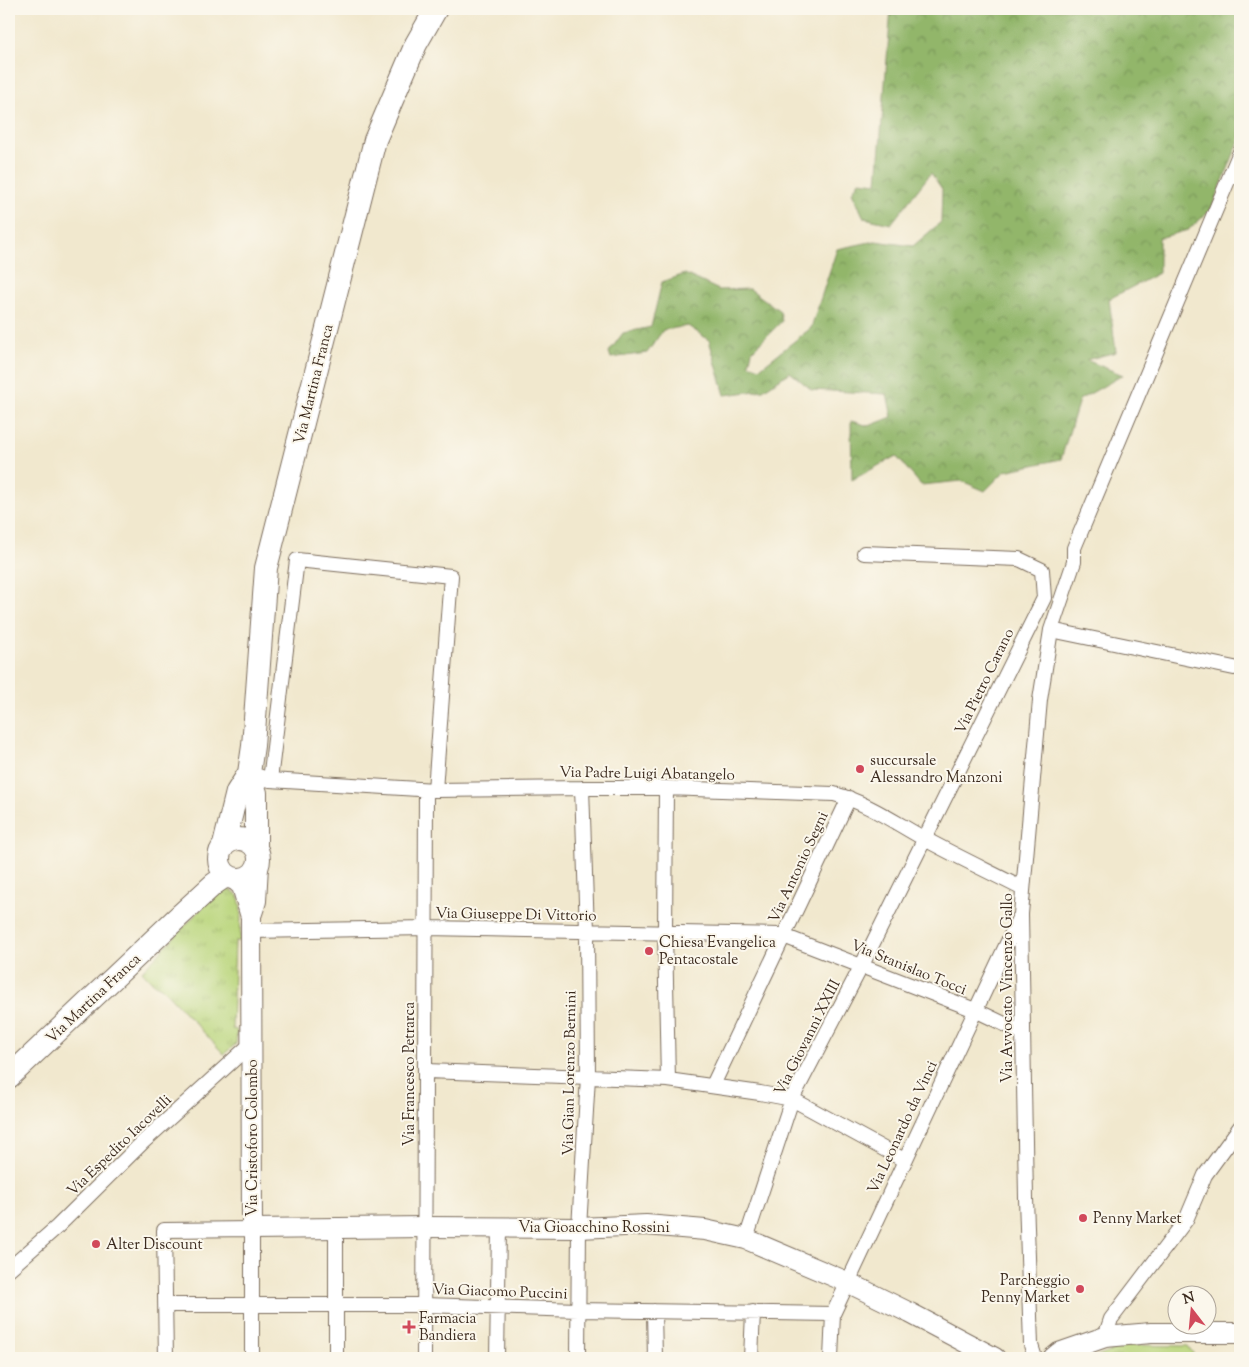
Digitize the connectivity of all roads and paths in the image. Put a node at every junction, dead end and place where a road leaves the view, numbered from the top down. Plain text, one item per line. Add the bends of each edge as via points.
1 (436, 9) edge
2 (1240, 152) edge
3 (864, 553) dead end
4 (1051, 630) junction
5 (1234, 668) dead end
6 (249, 773) junction
7 (270, 780) junction
8 (582, 788) junction
9 (666, 788) junction
10 (430, 790) junction
11 (849, 798) junction
12 (924, 839) junction
13 (257, 857) junction
14 (226, 863) junction
15 (1023, 889) junction
16 (1021, 914) junction
17 (251, 924) junction
18 (427, 928) junction
19 (586, 931) junction
20 (665, 933) junction
21 (782, 935) junction
22 (862, 966) junction
23 (975, 1010) junction
24 (1023, 1033) junction
25 (251, 1044) junction
26 (426, 1071) junction
27 (9, 1077) edge
28 (588, 1077) junction
29 (668, 1080) junction
30 (713, 1085) junction
31 (792, 1099) junction
32 (1240, 1127) edge
33 (904, 1160) junction
34 (425, 1226) junction
35 (499, 1227) junction
36 (579, 1228) junction
37 (252, 1229) junction
38 (336, 1229) junction
39 (746, 1239) junction
40 (9, 1269) edge
41 (847, 1282) junction
42 (166, 1305) junction
43 (252, 1305) junction
44 (337, 1305) junction
45 (426, 1305) junction
46 (497, 1308) junction
47 (578, 1310) junction
48 (654, 1311) junction
49 (753, 1312) junction
50 (833, 1314) junction
51 (1240, 1333) edge
52 (1105, 1337) junction
53 (166, 1358) edge
54 (252, 1358) edge
55 (336, 1358) edge
56 (424, 1358) edge
57 (497, 1358) edge
58 (578, 1358) edge
59 (655, 1358) edge
60 (751, 1358) edge
61 (831, 1358) edge
62 (995, 1358) edge
63 (1035, 1358) edge
64 (1052, 1358) edge
65 (1076, 1358) edge

1 - 6 main road, Via Martina Franca via 416,44 374,140 266,568
2 - 4 street, Via Avvocato Vincenzo Gallo via 1074,548 1074,562
3 - 12 street, Via Pietro Carano via 1019,559 1042,570 1044,598
4 - 5 street
4 - 15 street, Via Avvocato Vincenzo Gallo via 1040,700
6 - 7 street, Via Padre Luigi Abatangelo
6 - 13 main road, Via Martina Franca via 256,793
6 - 14 main road, Via Martina Franca via 237,792
7 - 10 street, Via Padre Luigi Abatangelo
7 - 10 street, Via Francesco Petrarca via 297,560 452,576
8 - 9 street, Via Padre Luigi Abatangelo
8 - 10 street, Via Padre Luigi Abatangelo
8 - 19 street, Via Gian Lorenzo Bernini
9 - 11 street, Via Padre Luigi Abatangelo via 834,794
9 - 20 street
10 - 18 street, Via Francesco Petrarca
11 - 12 street, Via Padre Luigi Abatangelo
11 - 21 street, Via Antonio Segni
12 - 15 street, Via Padre Luigi Abatangelo
12 - 22 street, Via Pietro Carano
13 - 14 main road via 254,871 245,878
13 - 14 main road via 252,843 240,839 229,841
13 - 17 street, Via Cristoforo Colombo via 256,901
14 - 17 street, Via Cristoforo Colombo via 242,886
14 - 27 main road, Via Martina Franca via 176,918
15 - 16 street, Via Avvocato Vincenzo Gallo
16 - 23 street, Via Leonardo da Vinci
16 - 24 street, Via Avvocato Vincenzo Gallo
17 - 18 street, Via Giuseppe Di Vittorio
17 - 25 street, Via Cristoforo Colombo
18 - 19 street, Via Giuseppe Di Vittorio
18 - 26 street, Via Francesco Petrarca
19 - 20 street, Via Giuseppe Di Vittorio
19 - 28 street, Via Gian Lorenzo Bernini
20 - 21 street, Via Giuseppe Di Vittorio
20 - 29 street
21 - 22 street, Via Stanislao Tocci
21 - 30 street, Via Antonio Segni
22 - 23 street, Via Stanislao Tocci
22 - 31 street, Via Giovanni XXIII
23 - 24 street, Via Stanislao Tocci
23 - 33 street, Via Leonardo da Vinci
24 - 63 street, Via Avvocato Vincenzo Gallo via 1031,1345
25 - 37 street, Via Cristoforo Colombo
25 - 40 street, Via Espedito Iacovelli
26 - 28 street
26 - 34 street, Via Francesco Petrarca
28 - 29 street
28 - 36 street, Via Gian Lorenzo Bernini
29 - 30 street
30 - 31 street
31 - 33 street
31 - 39 street, Via Giovanni XXIII
32 - 52 street via 1205,1175 1186,1220 1111,1319
33 - 41 street, Via Leonardo da Vinci
34 - 35 street, Via Gioacchino Rossini
34 - 38 street, Via Gioacchino Rossini
34 - 45 street, Via Francesco Petrarca
35 - 36 street, Via Gioacchino Rossini
35 - 46 street
36 - 39 street, Via Gioacchino Rossini via 646,1225 705,1230
36 - 47 street, Via Gian Lorenzo Bernini
37 - 38 street, Via Gioacchino Rossini
37 - 42 street, Via Gioacchino Rossini via 164,1230
37 - 43 street, Via Cristoforo Colombo
38 - 44 street
39 - 41 street, Via Gioacchino Rossini
41 - 50 street, Via Leonardo da Vinci
41 - 62 street, Via Gioacchino Rossini
42 - 43 street, Via Giacomo Puccini
42 - 53 street
43 - 44 street, Via Giacomo Puccini
43 - 54 street, Via Cristoforo Colombo
44 - 45 street, Via Giacomo Puccini
44 - 55 street
45 - 46 street, Via Giacomo Puccini
45 - 56 street, Via Francesco Petrarca
46 - 47 street, Via Giacomo Puccini
46 - 57 street
47 - 48 street, Via Giacomo Puccini
47 - 58 street, Via Gian Lorenzo Bernini
48 - 49 street, Via Giacomo Puccini
48 - 59 street
49 - 50 street, Via Giacomo Puccini
49 - 60 street
50 - 61 street, Via Leonardo da Vinci
51 - 52 street via 1151,1333
52 - 64 street
52 - 65 street

